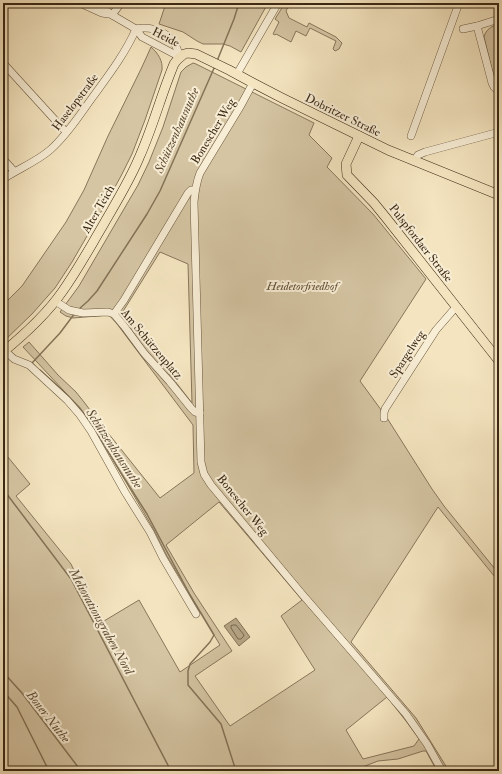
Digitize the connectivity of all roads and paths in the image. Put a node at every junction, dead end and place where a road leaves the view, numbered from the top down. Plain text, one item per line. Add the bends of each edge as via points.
1 (80, 3) edge
2 (94, 3) edge
3 (121, 3) edge
4 (278, 3) edge
5 (459, 3) edge
6 (112, 15) junction
7 (499, 19) edge
8 (477, 26) junction
9 (136, 29) junction
10 (463, 29) dead end
11 (180, 57) junction
12 (3, 63) edge
13 (233, 72) junction
14 (253, 83) junction
15 (499, 92) edge
16 (66, 132) junction
17 (499, 132) edge
18 (359, 136) junction
19 (411, 136) dead end
20 (3, 159) edge
21 (414, 161) junction
22 (14, 171) junction
23 (3, 179) edge
24 (195, 190) junction
25 (499, 195) edge
26 (54, 302) junction
27 (456, 307) junction
28 (114, 314) junction
29 (4, 351) edge
30 (499, 361) edge
31 (200, 413) junction
32 (384, 418) dead end
33 (196, 614) dead end
34 (442, 771) edge

1 - 6 street, Heide
2 - 6 street, Heide
3 - 6 street
4 - 13 street
5 - 19 street
6 - 9 street, Heide
7 - 8 street
8 - 10 street
8 - 15 street via 492,83
9 - 11 street, Heide via 142,37
9 - 11 street, Heide via 149,28 165,34 172,40
9 - 16 street, Haselopstraße via 110,73
11 - 13 main road, Dobritzer Straße via 192,53
11 - 26 main road, Alter Teich via 174,64 151,129 129,180 76,271
12 - 16 street
13 - 14 main road, Dobritzer Straße
14 - 18 main road, Dobritzer Straße
14 - 24 street, Bonescher Weg via 200,173
16 - 22 street, Haselopstraße via 49,151
17 - 21 street via 425,152 418,155
18 - 21 main road, Dobritzer Straße
18 - 27 main road, Pulspfordaer Straße via 346,164 347,175 387,219
20 - 22 street
21 - 25 main road, Dobritzer Straße
22 - 23 street, Haselopstraße
24 - 28 street, Bonescher Weg via 188,193
24 - 31 street, Bonescher Weg
26 - 28 street, Am Schützenplatz via 73,311
26 - 29 main road, Alter Teich
27 - 30 main road, Pulspfordaer Straße
27 - 32 street, Spargelweg via 436,330 385,409
28 - 31 street, Am Schützenplatz via 191,408
29 - 33 street via 14,359 29,365 80,415
31 - 34 street, Bonescher Weg via 201,462 208,480 406,714

